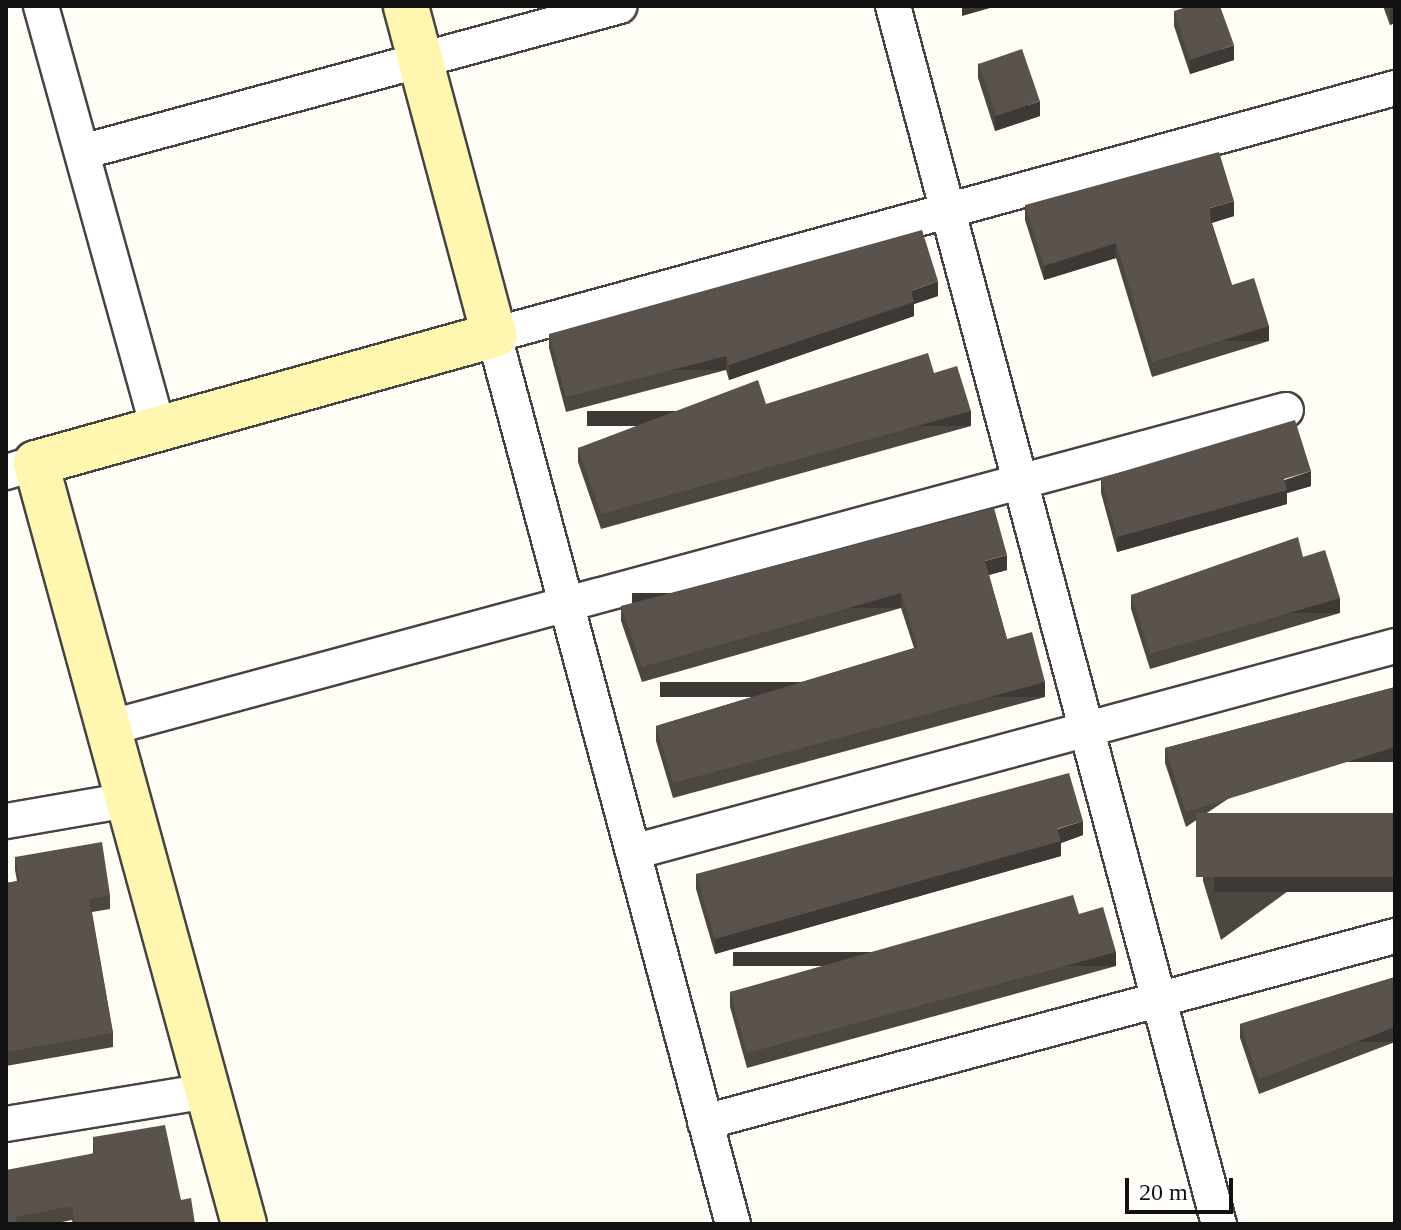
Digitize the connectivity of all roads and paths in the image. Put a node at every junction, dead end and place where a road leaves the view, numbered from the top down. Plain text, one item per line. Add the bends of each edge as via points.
1 (41, 6) edge
2 (406, 6) edge
3 (620, 6) edge
4 (893, 6) edge
5 (421, 60) junction
6 (1395, 88) edge
7 (82, 152) junction
8 (948, 211) junction
9 (494, 335) junction
10 (1286, 410) dead end
11 (158, 429) junction
12 (21, 467) edge
13 (1019, 480) junction
14 (566, 603) junction
15 (1395, 646) edge
16 (108, 728) junction
17 (1086, 729) junction
18 (128, 800) junction
19 (6, 821) edge
20 (633, 852) junction
21 (1395, 936) edge
22 (1159, 999) junction
23 (208, 1091) junction
24 (705, 1122) junction
25 (6, 1124) edge
26 (244, 1224) edge
27 (733, 1224) edge
28 (1219, 1224) edge

1 - 7 street
2 - 5 street
3 - 5 street
4 - 8 street
5 - 7 street
5 - 9 street
6 - 8 street
7 - 11 street
8 - 9 street
8 - 13 street
9 - 11 street
9 - 14 street
10 - 13 street
11 - 12 street
12 - 16 street
13 - 14 street
13 - 17 street
14 - 16 street
14 - 20 street
15 - 17 street
16 - 18 street
17 - 20 street
17 - 22 street
18 - 19 street
18 - 23 street
20 - 24 street
21 - 22 street
22 - 24 street
22 - 28 street
23 - 25 street
23 - 26 street
24 - 27 street

